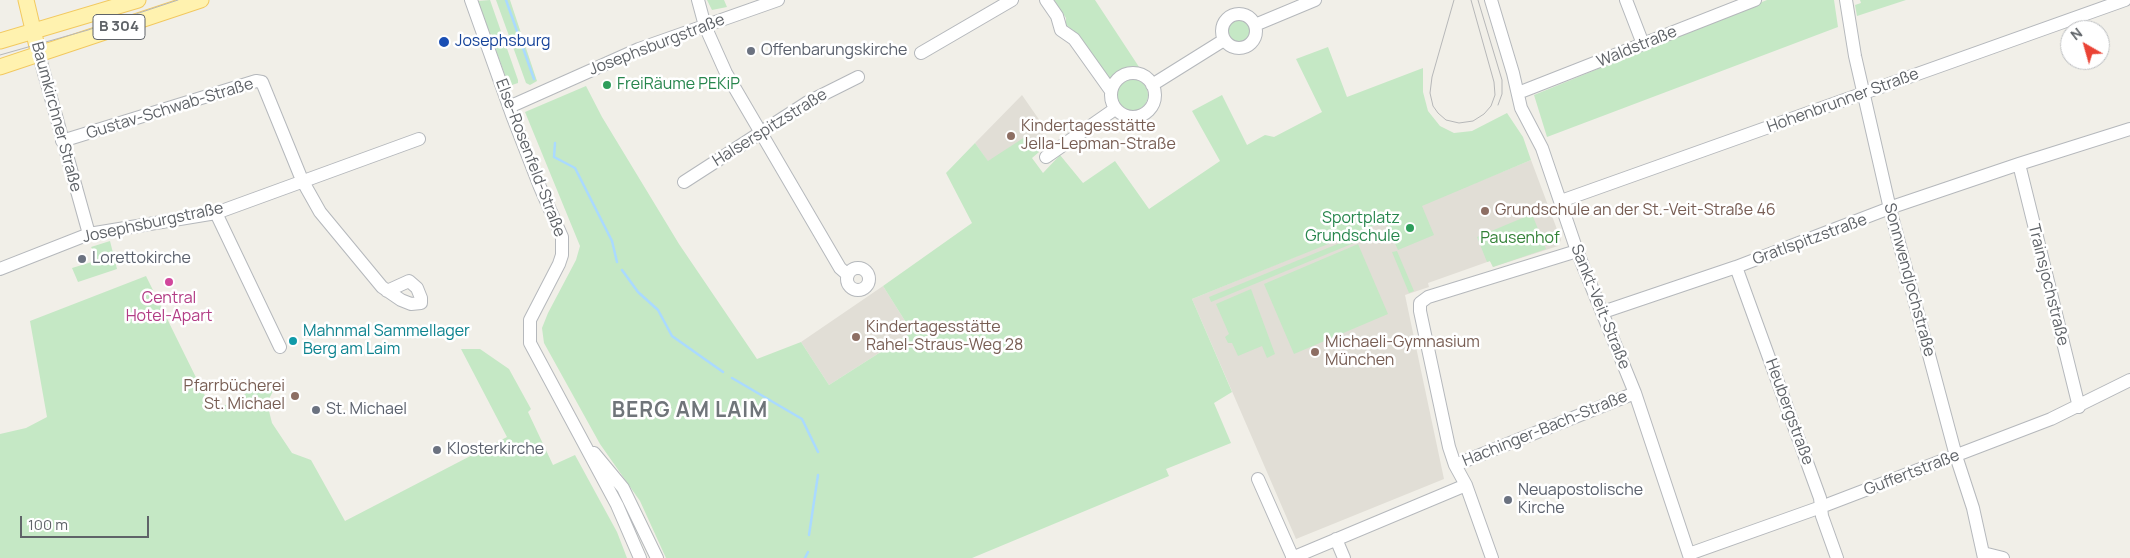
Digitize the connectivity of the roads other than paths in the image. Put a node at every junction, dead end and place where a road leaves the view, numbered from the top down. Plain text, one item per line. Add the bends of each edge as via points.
1 (26, 0) edge
2 (138, 0) edge
3 (201, 0) edge
4 (471, 0) edge
5 (698, 0) edge
6 (778, 0) edge
7 (1012, 0) edge
8 (1046, 0) edge
9 (1315, 0) edge
10 (1491, 0) edge
11 (1626, 0) edge
12 (1756, 0) edge
13 (1846, 0) edge
14 (2125, 0) edge
15 (1736, 3) edge
16 (1255, 25) junction
17 (705, 26) junction
18 (33, 31) junction
19 (1224, 40) junction
20 (0, 41) edge
21 (1643, 44) junction
22 (921, 53) dead end
23 (39, 56) junction
24 (0, 67) edge
25 (858, 77) dead end
26 (1152, 85) junction
27 (1111, 91) junction
28 (1518, 93) junction
29 (1863, 93) junction
30 (509, 107) junction
31 (1115, 109) junction
32 (2130, 129) edge
33 (760, 132) junction
34 (419, 139) dead end
35 (62, 141) junction
36 (1046, 157) dead end
37 (2019, 164) junction
38 (302, 180) junction
39 (684, 182) dead end
40 (1561, 201) junction
41 (1890, 209) junction
42 (216, 213) junction
43 (89, 234) junction
44 (1577, 251) junction
45 (1736, 267) junction
46 (0, 269) edge
47 (848, 275) dead end
48 (387, 291) dead end
49 (1603, 312) junction
50 (280, 347) dead end
51 (2130, 380) edge
52 (1635, 393) junction
53 (2079, 407) junction
54 (579, 436) junction
55 (1956, 456) junction
56 (1455, 465) junction
57 (1258, 479) dead end
58 (1466, 485) junction
59 (1821, 507) junction
60 (1336, 539) junction
61 (1689, 556) edge
62 (1983, 556) edge
63 (640, 558) edge
64 (657, 558) edge
65 (1292, 558) edge
66 (1344, 558) edge
67 (1492, 558) edge
68 (1836, 558) edge
69 (2004, 558) edge

1 - 18 main road, Baumkirchner Straße
2 - 18 main road, B 304
3 - 23 main road, B 304
4 - 30 street, Else-Rosenfeld-Straße
5 - 17 street
6 - 17 street, Josephsburgstraße
7 - 22 street
8 - 27 street via 1057,16 1061,30 1074,39
9 - 16 street
10 - 28 street, Sankt-Veit-Straße
11 - 21 street
12 - 15 street, Waldstraße
13 - 29 street, Sonnwendjochstraße
14 - 29 street, Hohenbrunner Straße
15 - 21 street, Waldstraße
16 - 19 street via 1255,36 1249,45 1233,47
16 - 19 street via 1242,14 1231,16 1223,24
17 - 30 street, Josephsburgstraße via 639,48
17 - 33 street via 726,73
18 - 20 main road, B 304
18 - 23 main road, Baumkirchner Straße
19 - 26 street
21 - 28 street, Waldstraße
23 - 24 main road, B 304
23 - 35 street, Baumkirchner Straße
25 - 33 street, Halserspitzstraße via 808,102
26 - 27 street via 1147,78 1133,73 1118,78
26 - 31 street via 1154,99 1144,114 1132,117
27 - 31 street
28 - 40 street, Sankt-Veit-Straße via 1521,108 1540,143
29 - 40 street, Hohenbrunner Straße
29 - 41 street, Sonnwendjochstraße
30 - 54 street, Else-Rosenfeld-Straße via 562,237 562,254 530,320 530,343
31 - 36 street
32 - 37 street, Gratlspitzstraße
33 - 39 street, Halserspitzstraße
33 - 47 street via 840,268
34 - 38 street, Josephsburgstraße
35 - 38 street, Gustav-Schwab-Straße via 256,81 262,82
35 - 43 street, Baumkirchner Straße
37 - 41 street, Gratlspitzstraße
37 - 53 street, Trainsjochstraße
38 - 42 street, Josephsburgstraße
38 - 48 street via 320,212
40 - 44 street, Sankt-Veit-Straße
41 - 45 street, Gratlspitzstraße
41 - 55 street, Sonnwendjochstraße
42 - 43 street, Josephsburgstraße
42 - 50 street
43 - 46 street, Josephsburgstraße
44 - 49 street, Sankt-Veit-Straße
44 - 56 street via 1428,297 1420,303
45 - 49 street, Gratlspitzstraße
45 - 59 street, Heubergstraße
49 - 52 street, Sankt-Veit-Straße
51 - 53 street, Guffertstraße
52 - 56 street, Hachinger-Bach-Straße
52 - 61 street, Sankt-Veit-Straße
53 - 55 street, Guffertstraße
54 - 63 street via 617,505
54 - 64 street via 623,488
55 - 59 street, Guffertstraße
55 - 62 street, Sonnwendjochstraße via 1973,508
56 - 58 street
57 - 65 street
58 - 60 street, Hachinger-Bach-Straße
58 - 67 street
59 - 61 street, Guffertstraße
59 - 68 street, Heubergstraße
60 - 65 street, Hachinger-Bach-Straße
60 - 66 street
62 - 69 street

